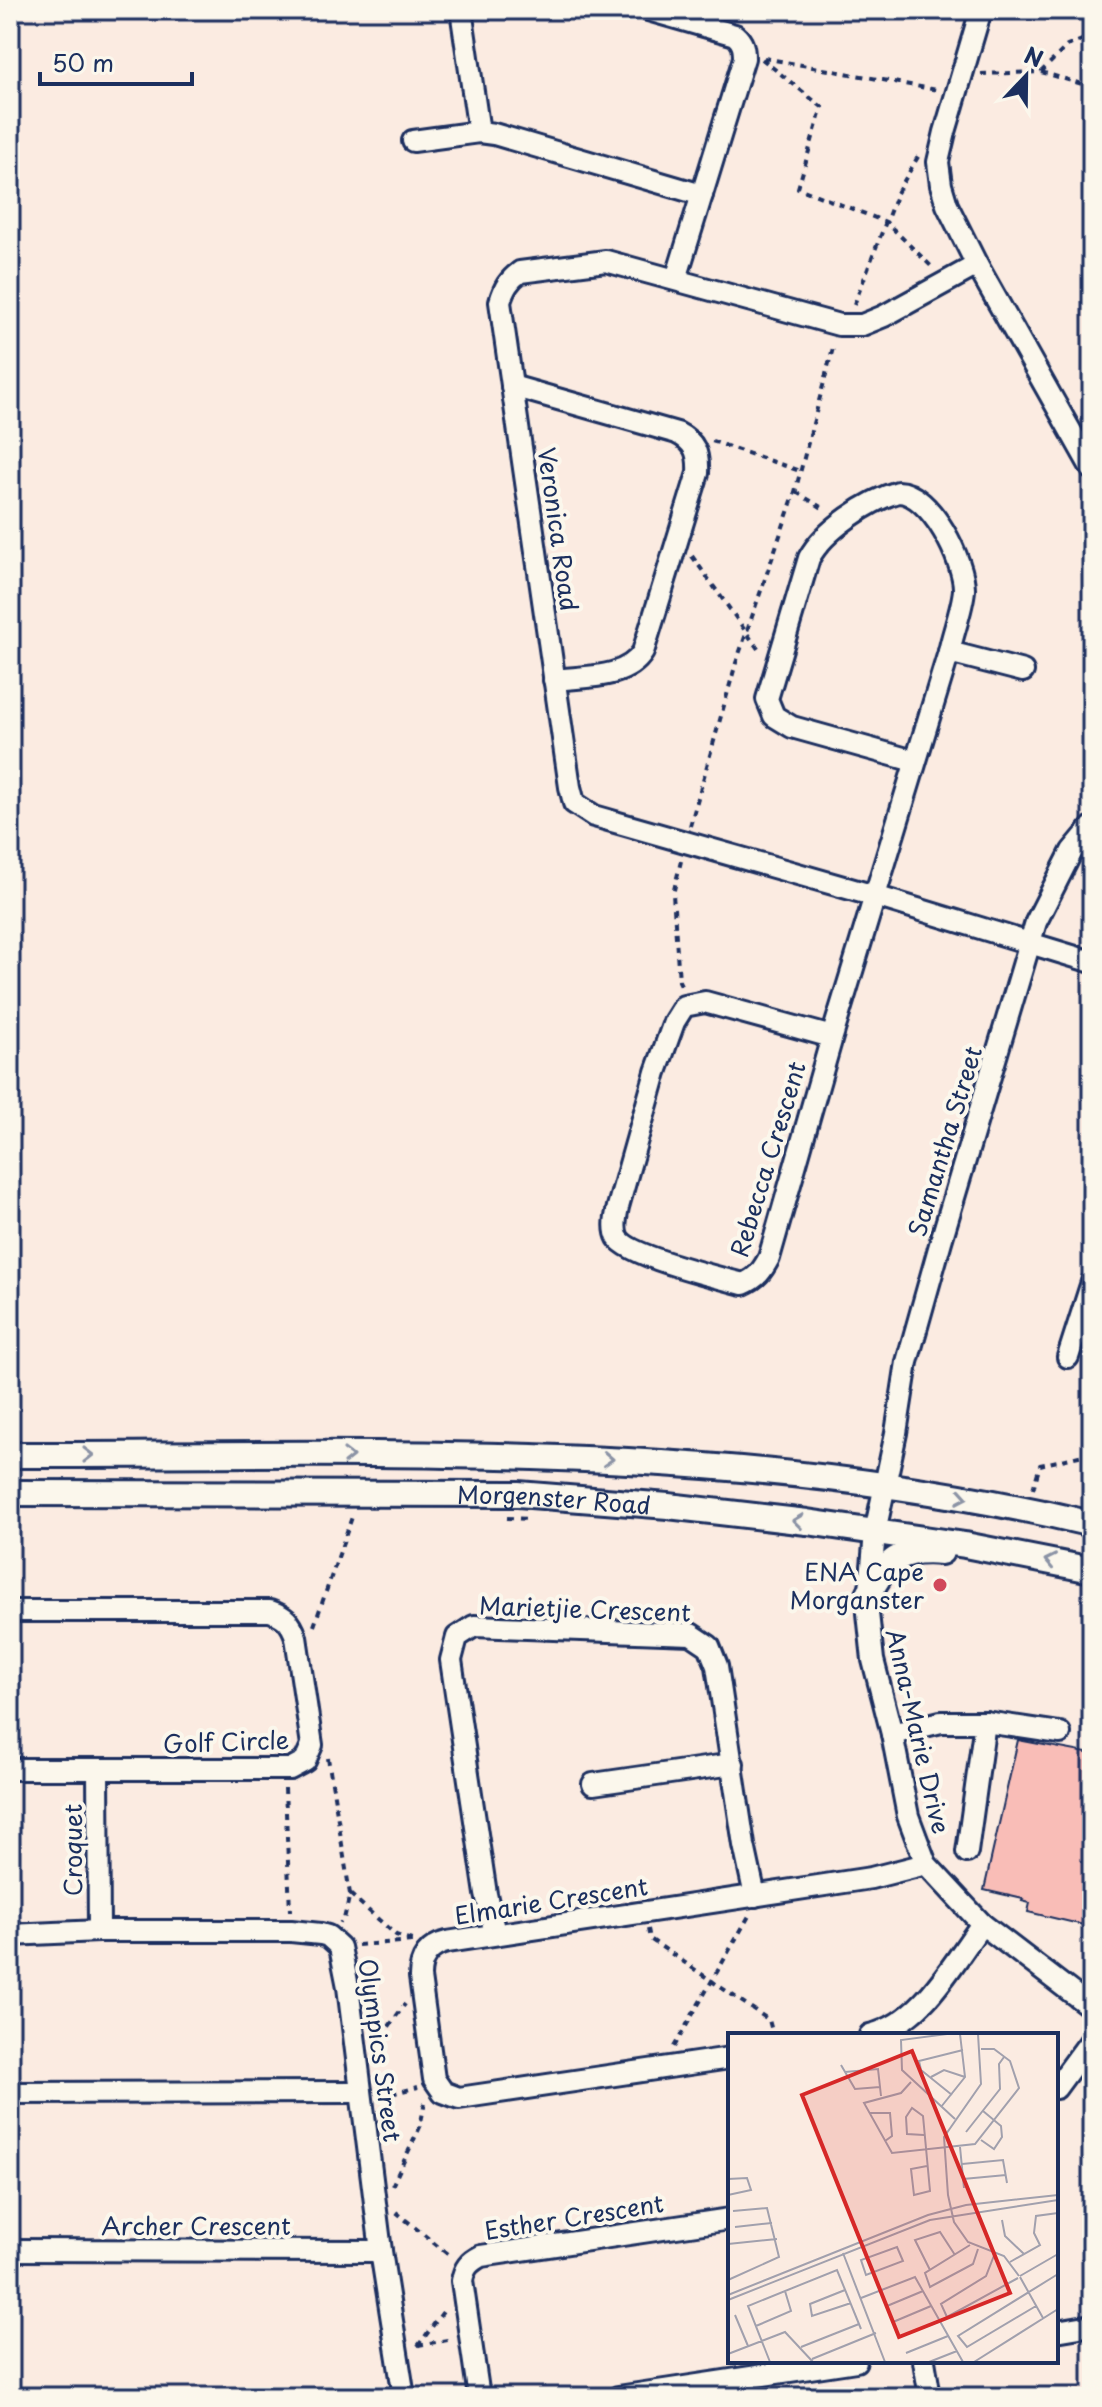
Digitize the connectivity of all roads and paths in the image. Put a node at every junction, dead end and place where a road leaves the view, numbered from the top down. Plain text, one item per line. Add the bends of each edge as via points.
1 (461, 10) edge
2 (648, 10) edge
3 (981, 10) edge
4 (1092, 36) edge
5 (752, 54) junction
6 (1041, 72) junction
7 (962, 73) junction
8 (1092, 87) edge
9 (955, 96) junction
10 (479, 132) junction
11 (413, 141) dead end
12 (941, 149) junction
13 (702, 195) junction
14 (886, 222) junction
15 (977, 265) junction
16 (676, 279) junction
17 (947, 281) junction
18 (839, 325) junction
19 (512, 386) junction
20 (695, 448) junction
21 (1092, 469) edge
22 (800, 471) junction
23 (795, 492) junction
24 (835, 526) junction
25 (676, 542) junction
26 (747, 633) junction
27 (949, 652) junction
28 (774, 671) junction
29 (1023, 671) dead end
30 (554, 680) junction
31 (914, 761) junction
32 (1092, 827) edge
33 (685, 843) junction
34 (875, 896) junction
35 (1030, 943) junction
36 (1092, 962) edge
37 (691, 1003) junction
38 (832, 1037) junction
39 (1092, 1282) edge
40 (1068, 1357) dead end
41 (1092, 1453) edge
42 (10, 1455) edge
43 (885, 1484) junction
44 (1033, 1489) dead end
45 (10, 1493) edge
46 (352, 1517) dead end
47 (1092, 1524) edge
48 (875, 1532) junction
49 (1007, 1552) junction
50 (1092, 1570) edge
51 (869, 1594) junction
52 (10, 1611) edge
53 (298, 1647) junction
54 (985, 1722) junction
55 (1060, 1733) dead end
56 (892, 1734) junction
57 (310, 1751) junction
58 (733, 1764) junction
59 (10, 1769) edge
60 (98, 1769) junction
61 (284, 1769) junction
62 (593, 1784) dead end
63 (967, 1852) dead end
64 (926, 1864) junction
65 (350, 1894) junction
66 (751, 1896) junction
67 (644, 1912) junction
68 (982, 1924) junction
69 (99, 1931) junction
70 (291, 1931) junction
71 (495, 1934) junction
72 (10, 1935) edge
73 (414, 1940) junction
74 (334, 1941) junction
75 (435, 1946) junction
76 (420, 1977) junction
77 (1092, 2008) edge
78 (772, 2033) edge
79 (876, 2033) edge
80 (1092, 2039) edge
81 (372, 2050) dead end
82 (728, 2058) edge
83 (670, 2067) junction
84 (1058, 2085) edge
85 (439, 2088) junction
86 (361, 2092) junction
87 (10, 2093) edge
88 (376, 2207) junction
89 (728, 2219) edge
90 (10, 2250) edge
91 (381, 2251) junction
92 (463, 2275) junction
93 (1092, 2325) edge
94 (1058, 2331) edge
95 (469, 2336) junction
96 (418, 2346) junction
97 (396, 2350) junction
98 (843, 2363) edge
99 (924, 2363) edge
100 (404, 2397) edge
101 (479, 2397) edge
102 (618, 2397) edge
103 (930, 2397) edge

1 - 10 street
2 - 5 street via 735,35
3 - 7 street
4 - 6 path via 1067,46
5 - 9 path
5 - 13 street via 744,58
5 - 14 path via 822,107 798,188
6 - 7 path
6 - 8 path
7 - 9 street
9 - 12 street
10 - 11 street
10 - 13 street
12 - 14 path via 920,152
12 - 15 street via 947,205
13 - 16 street
14 - 17 path
14 - 18 path via 855,303
15 - 17 street, Veronica Road
15 - 21 street
16 - 18 street, Veronica Road
16 - 19 street, Veronica Road via 606,261 520,272 500,302
17 - 18 street, Veronica Road via 862,325
18 - 22 path
19 - 20 street via 677,433
19 - 30 street, Veronica Road
20 - 22 path via 713,441
20 - 25 street via 698,473
22 - 23 path
23 - 24 path via 827,511
23 - 26 path
24 - 27 street, Rebecca Crescent via 898,492 919,500 937,521 963,573 964,593
24 - 28 street via 809,558
25 - 26 path via 684,545
25 - 30 street via 636,663 617,672
26 - 28 path
26 - 33 path
27 - 29 street
27 - 31 street, Rebecca Crescent
28 - 31 street via 767,699 783,722
30 - 33 street, Veronica Road via 574,803 594,816
31 - 34 street, Rebecca Crescent
32 - 35 street, Samantha Street via 1058,875
33 - 34 street, Veronica Road
33 - 37 path via 673,894 679,981
34 - 35 street, Veronica Road
34 - 38 street, Rebecca Crescent
35 - 36 street, Veronica Road
35 - 43 street, Samantha Street via 907,1362
37 - 38 street, Rebecca Crescent via 705,1002
37 - 38 street, Rebecca Crescent via 674,1022 656,1072 615,1223 618,1238 628,1247 743,1284 762,1272 769,1258
39 - 40 street
41 - 44 path via 1040,1465
42 -> 43 main road, Morgenster Road via 545,1456
43 -> 47 main road, Morgenster Road
43 - 48 street, Samantha Street
48 -> 45 main road, Morgenster Road via 518,1494
46 - 53 path via 317,1621
48 - 49 main road, Morgenster Road
48 - 51 street, Anna-Marie Drive
50 -> 49 main road, Morgenster Road
49 - 51 main road via 910,1553 880,1571
51 - 56 street, Anna-Marie Drive via 870,1640
52 - 53 street, Golf Circle via 270,1611 289,1622
53 - 57 street, Golf Circle
54 - 55 street
54 - 56 street via 941,1722
54 - 63 street
56 - 64 street, Anna-Marie Drive via 908,1816
57 - 61 street, Golf Circle via 300,1765
57 - 65 path via 330,1758
58 - 62 street
58 - 66 street, Marietjie Crescent
58 - 71 street, Marietjie Crescent via 716,1657 702,1639 673,1632 494,1625 466,1629 454,1643 451,1660
59 - 60 street, Golf Circle
60 - 61 street, Golf Circle
60 - 69 street, Croquet
61 - 70 path
64 - 66 street, Elmarie Crescent
64 - 68 street, Anna-Marie Drive
65 - 73 path via 396,1935
65 - 74 path
66 - 67 street, Elmarie Crescent
66 - 83 path via 750,1914 668,2057
67 - 71 street, Elmarie Crescent
67 - 78 path via 650,1939 769,2020
68 - 77 street, Anna-Marie Drive
68 - 79 street via 920,2007 895,2027
69 - 70 street
69 - 72 street
70 - 74 street
71 - 75 street, Elmarie Crescent
73 - 74 path
73 - 75 path
74 - 86 street, Olympics Street via 348,1987
75 - 76 street, Elmarie Crescent via 423,1959
76 - 81 path
76 - 85 street
80 - 84 street
82 - 83 street
83 - 85 street via 473,2097 459,2098
85 - 86 path via 424,2085 377,2098
85 - 88 path via 427,2092 414,2141
86 - 87 street
86 - 88 street, Olympics Street
88 - 91 street, Olympics Street
88 - 92 path via 389,2206
89 - 92 street, Esther Crescent via 481,2256
90 - 91 street, Archer Crescent
91 - 97 street, Olympics Street
92 - 95 street
92 - 96 path
93 - 94 street
95 - 96 path
95 - 101 street
96 - 97 path
97 - 100 street, Olympics Street
98 - 102 street
99 - 103 street

